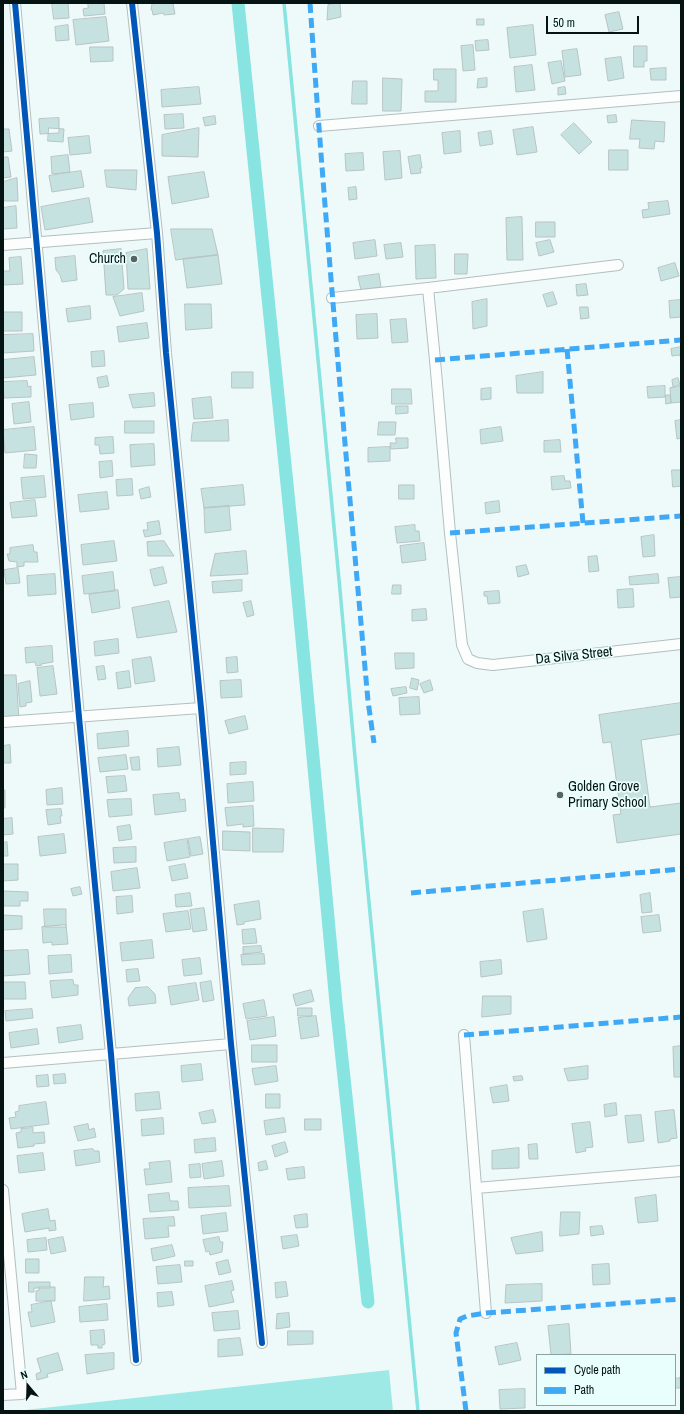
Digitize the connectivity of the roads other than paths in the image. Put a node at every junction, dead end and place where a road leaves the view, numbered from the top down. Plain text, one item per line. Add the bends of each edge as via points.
1 (15, 3) edge
2 (132, 3) edge
3 (681, 96) edge
4 (318, 126) dead end
5 (157, 233) junction
6 (36, 242) junction
7 (3, 246) edge
8 (618, 265) dead end
9 (428, 288) junction
10 (332, 298) dead end
11 (681, 644) edge
12 (201, 708) junction
13 (79, 717) junction
14 (3, 722) edge
15 (464, 1035) dead end
16 (231, 1044) junction
17 (111, 1054) junction
18 (3, 1063) edge
19 (681, 1171) edge
20 (476, 1188) junction
21 (3, 1190) edge
22 (486, 1313) dead end
23 (262, 1343) dead end
24 (136, 1360) dead end
25 (3, 1395) edge

1 - 6 street
2 - 5 street
3 - 4 street
5 - 6 street
5 - 12 street via 166,353
6 - 7 street
6 - 13 street
8 - 9 street
9 - 10 street
9 - 11 street, Da Silva Street via 462,645 468,659 493,665
12 - 13 street
12 - 16 street
13 - 14 street
13 - 17 street
15 - 20 street
16 - 17 street
16 - 23 street
17 - 18 street
17 - 24 street
19 - 20 street
20 - 22 street
21 - 25 street via 22,1394

